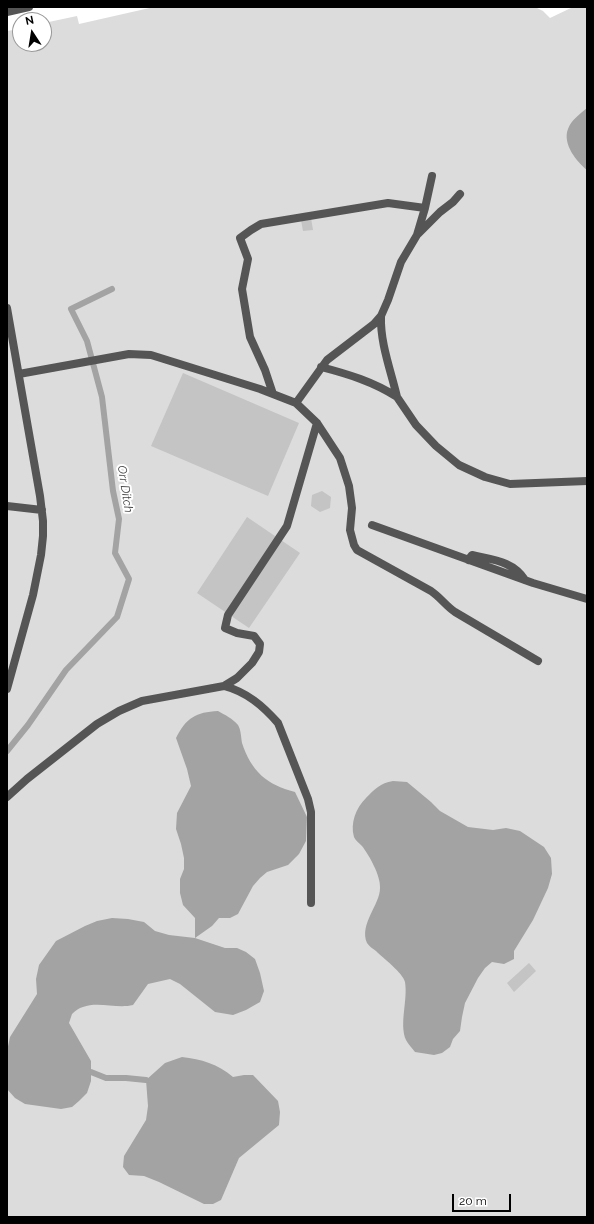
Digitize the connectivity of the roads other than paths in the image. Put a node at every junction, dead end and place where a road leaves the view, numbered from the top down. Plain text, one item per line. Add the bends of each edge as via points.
1 (29, 7) edge
2 (7, 12) edge
3 (432, 176) dead end
4 (460, 194) dead end
5 (424, 208) junction
6 (417, 235) junction
7 (7, 308) edge
8 (381, 316) junction
9 (321, 367) junction
10 (19, 374) junction
11 (273, 394) junction
12 (397, 397) junction
13 (296, 403) junction
14 (317, 422) junction
15 (587, 481) edge
16 (7, 506) edge
17 (42, 510) junction
18 (372, 525) dead end
19 (587, 598) edge
20 (538, 661) dead end
21 (224, 686) junction
22 (7, 689) edge
23 (7, 797) edge
24 (311, 903) dead end

1 - 2 lane
3 - 5 lane
4 - 6 lane
5 - 6 lane
5 - 11 lane via 388,203 366,206 261,224 240,238 248,259 242,289 250,337
6 - 8 lane via 401,262
7 - 10 lane
8 - 9 lane
8 - 12 lane via 384,346
9 - 12 lane via 348,374 383,388
9 - 13 lane
10 - 11 lane via 129,354 150,355
10 - 17 lane
11 - 13 lane
12 - 15 lane via 416,425 436,446 459,465 485,477 510,484
13 - 14 lane
14 - 20 lane via 340,458 350,486 350,530 357,550 431,591 455,612
14 - 21 lane via 287,526 228,615 225,628 254,636 260,644 259,652 237,678
16 - 17 lane
17 - 22 lane via 43,536 38,571
18 - 19 lane via 525,581
21 - 23 lane via 142,701 119,711 97,724
21 - 24 lane via 239,690 278,723 311,812

